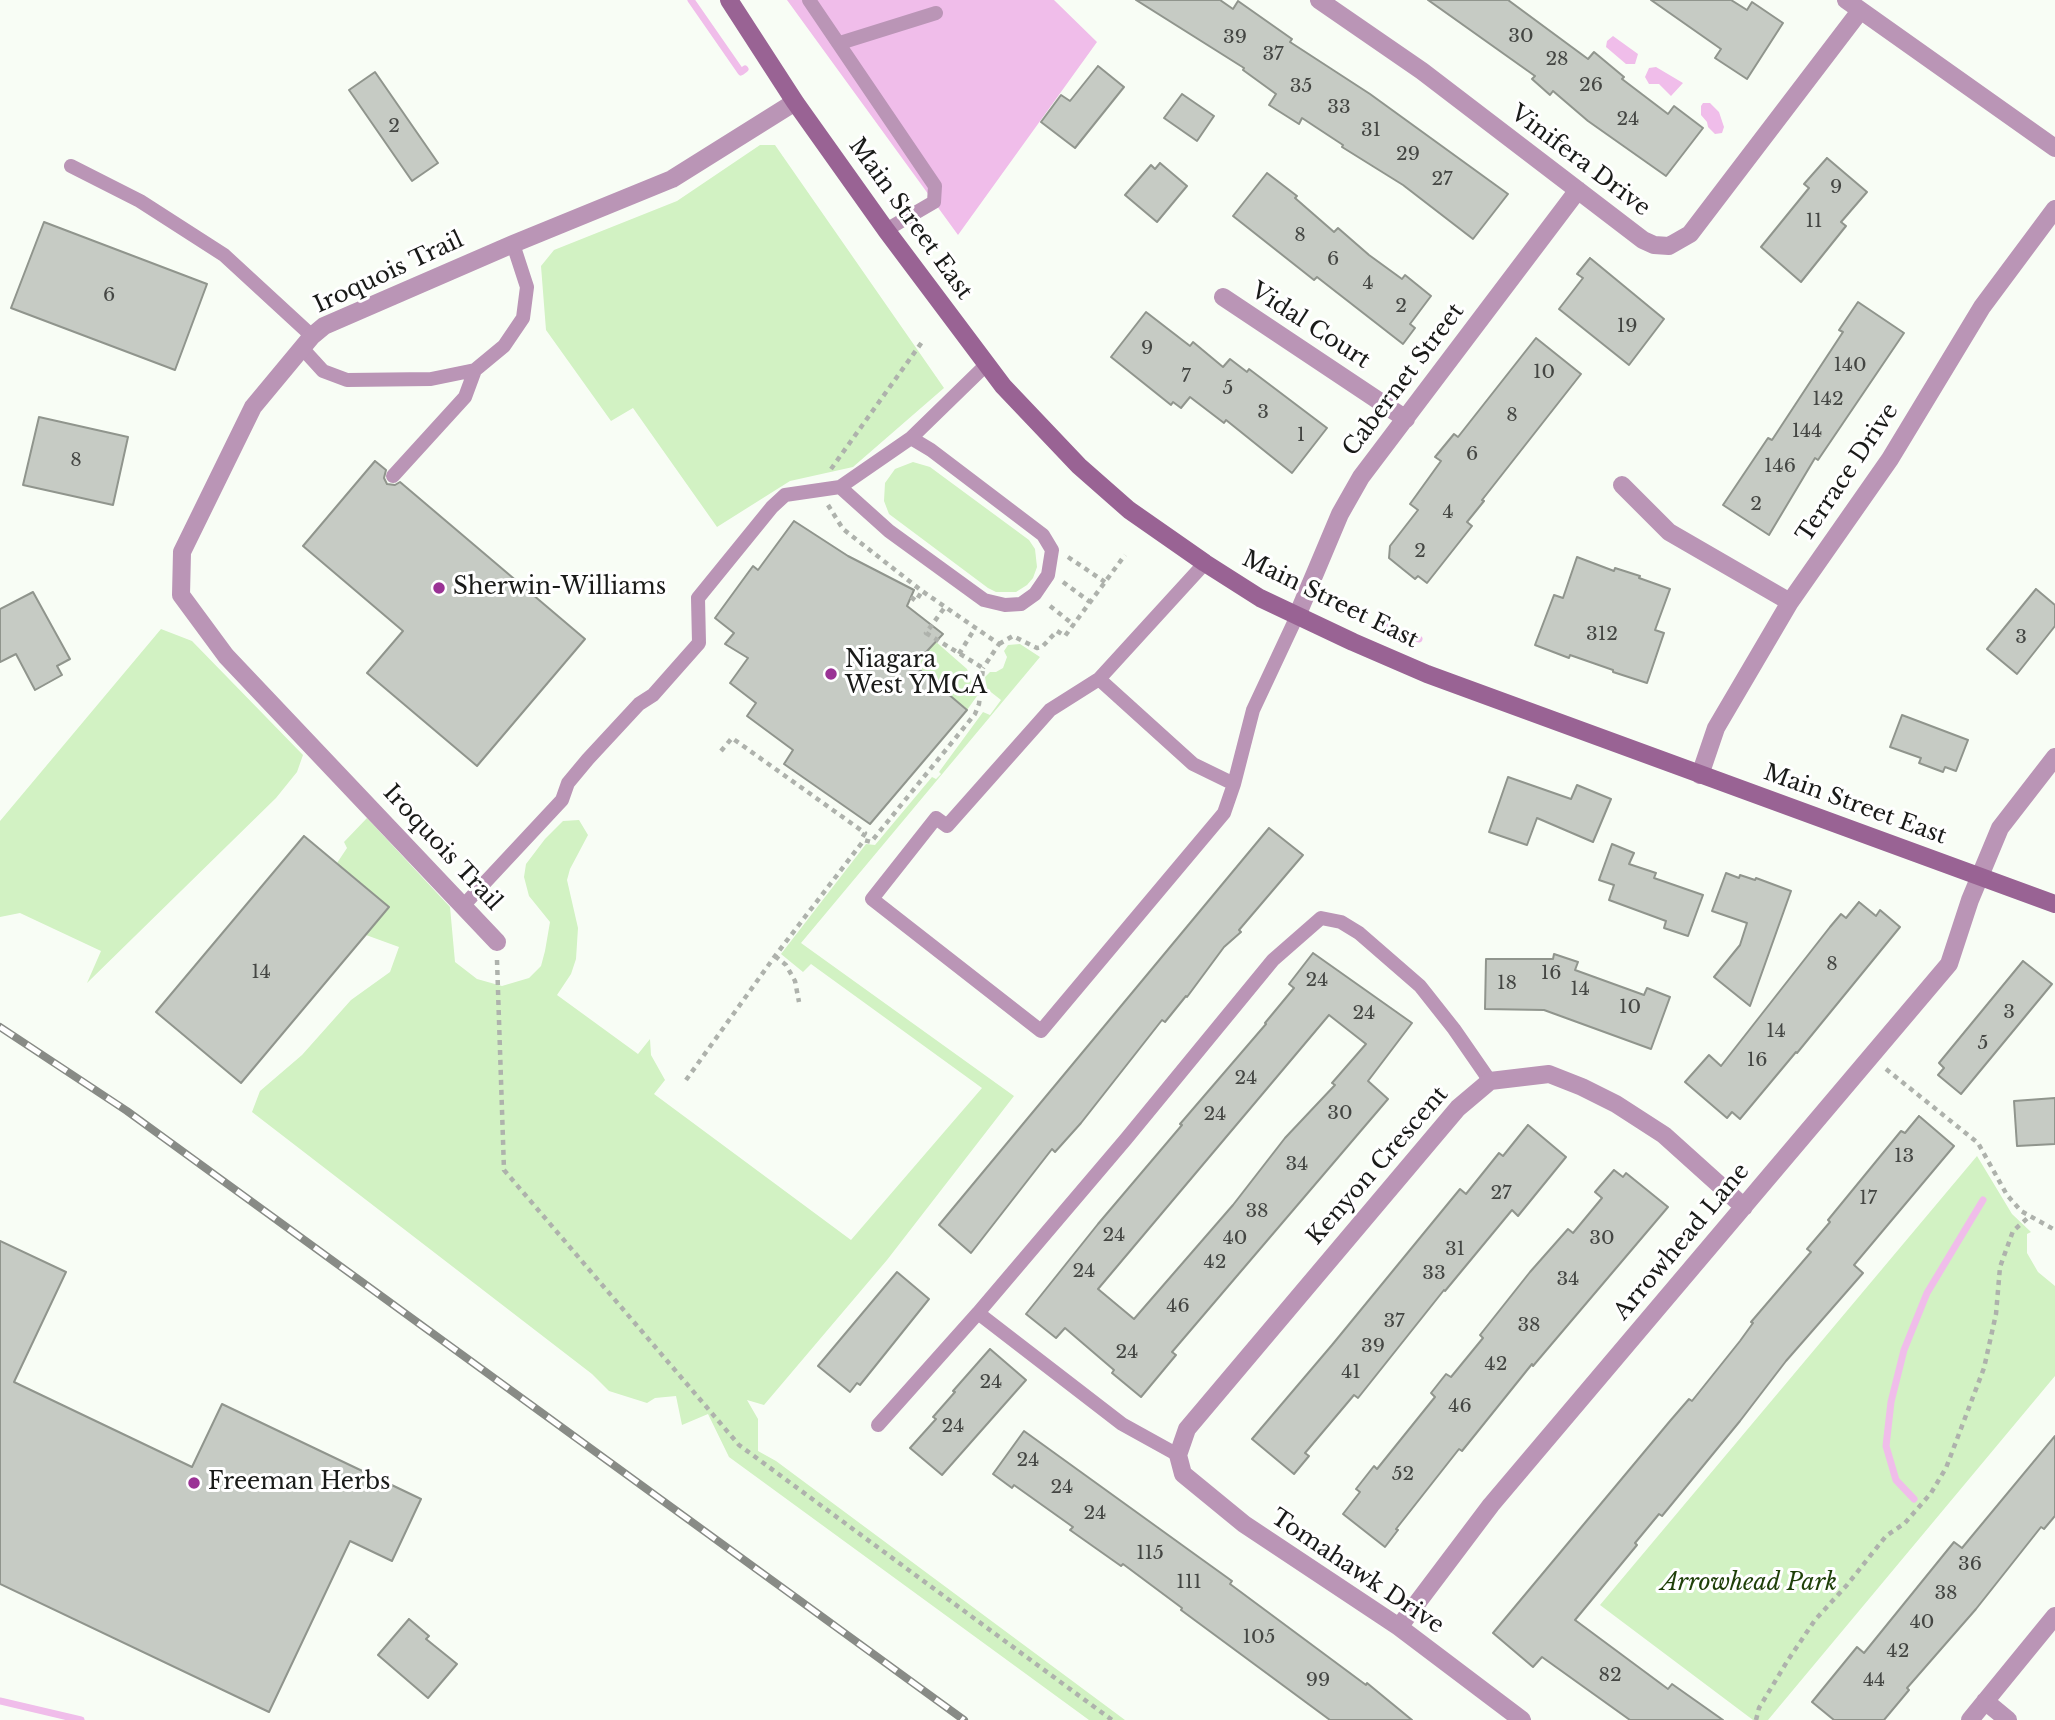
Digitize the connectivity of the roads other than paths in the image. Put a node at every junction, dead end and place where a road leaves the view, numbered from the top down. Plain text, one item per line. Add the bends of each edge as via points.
1 (809, 0) edge
2 (1319, 0) edge
3 (735, 3) edge
4 (1853, 5) edge
5 (936, 13) dead end
6 (840, 43) junction
7 (795, 102) junction
8 (2055, 148) edge
9 (71, 166) dead end
10 (1578, 190) junction
11 (2055, 209) edge
12 (886, 230) junction
13 (513, 244) junction
14 (1223, 297) dead end
15 (307, 342) junction
16 (987, 364) junction
17 (475, 370) junction
18 (1406, 419) junction
19 (911, 438) junction
20 (393, 476) dead end
21 (1622, 485) dead end
22 (840, 487) junction
23 (1205, 563) junction
24 (1790, 602) junction
25 (1297, 616) junction
26 (1099, 679) junction
27 (2055, 757) edge
28 (1700, 775) junction
29 (1234, 784) junction
30 (1980, 876) junction
31 (2055, 904) edge
32 (463, 906) junction
33 (497, 942) road end
34 (1490, 1082) junction
35 (1744, 1207) junction
36 (978, 1313) junction
37 (878, 1425) dead end
38 (1178, 1455) junction
39 (2055, 1616) edge
40 (1399, 1627) junction
41 (1985, 1702) junction
42 (1522, 1720) edge
43 (1969, 1720) edge
44 (2008, 1720) edge

1 - 6 lane
2 - 10 street, Vinifera Drive via 1422,71
3 - 7 main road, Main Street East
4 - 8 street
4 - 10 street, Vinifera Drive via 1690,234 1670,246 1643,240
5 - 6 lane
6 - 12 lane via 935,186 934,202
7 - 12 main road, Main Street East
7 - 13 street, Iroquois Trail via 672,179
9 - 15 lane via 140,201 224,255
10 - 18 street, Cabernet Street
11 - 24 street, Terrace Drive via 1982,307 1890,459
12 - 16 main road, Main Street East
13 - 15 street, Iroquois Trail via 324,326
13 - 17 lane via 527,288 523,318 504,345
14 - 18 street, Vidal Court
15 - 17 lane via 323,371 347,380 431,379
15 - 32 street, Iroquois Trail via 248,417 182,552 181,595 226,656
16 - 19 lane
16 - 23 main road, Main Street East via 1079,466 1129,510
17 - 20 lane via 465,397
18 - 25 street, Cabernet Street via 1345,504
19 - 22 lane
19 - 22 lane via 1043,535 1052,550 1048,575 1035,594 1021,604 984,600 889,531
21 - 24 street via 1669,532
22 - 32 lane via 785,495 772,507 698,598 699,643 588,759 568,783 562,800
23 - 25 main road, Main Street East
23 - 26 lane
24 - 28 street, Terrace Drive via 1716,728
25 - 28 main road, Main Street East via 1478,695
25 - 29 lane via 1253,710
26 - 29 lane via 1193,764
26 - 29 lane via 1048,712 947,826 936,818 872,899 1041,1031 1224,813
27 - 30 street, Arrowhead Lane via 2000,828
28 - 30 main road, Main Street East
30 - 31 main road, Main Street East
30 - 35 street, Arrowhead Lane via 1949,964
32 - 33 street, Iroquois Trail
34 - 35 street via 1549,1074 1582,1087 1664,1135
34 - 36 lane via 1420,986 1359,933 1341,922 1321,918 1273,960
34 - 38 street, Kenyon Crescent via 1458,1108 1321,1268 1187,1429
35 - 40 street, Arrowhead Lane via 1491,1505
36 - 37 lane
36 - 38 lane via 1122,1424
38 - 40 street, Tomahawk Drive via 1183,1474 1244,1524
39 - 41 street
40 - 42 street, Tomahawk Drive
41 - 43 street
41 - 44 street

